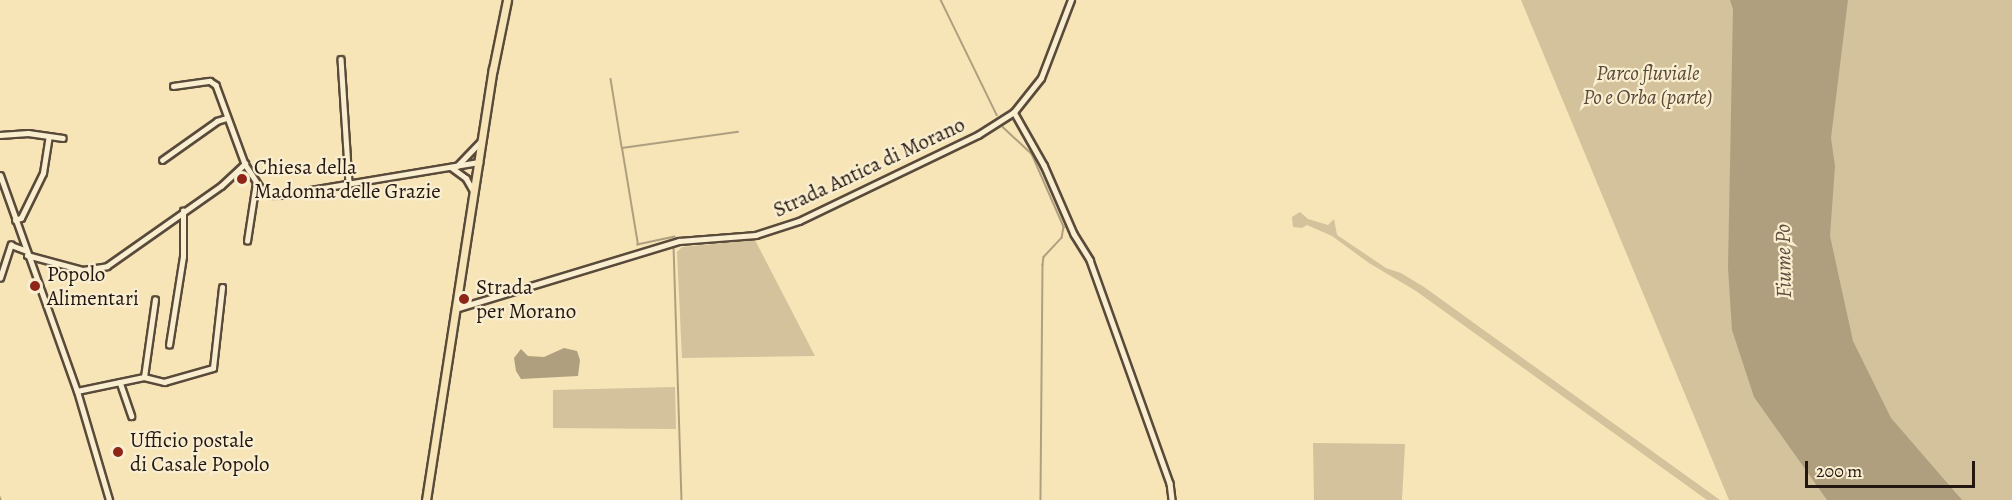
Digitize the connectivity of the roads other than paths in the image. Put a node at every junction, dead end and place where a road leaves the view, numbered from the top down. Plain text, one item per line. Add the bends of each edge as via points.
1 (507, 0) edge
2 (1071, 0) edge
3 (341, 59) dead end
4 (173, 86) dead end
5 (1014, 112) junction
6 (226, 118) junction
7 (0, 135) edge
8 (50, 137) junction
9 (483, 137) junction
10 (63, 138) dead end
11 (162, 160) dead end
12 (479, 162) junction
13 (245, 164) junction
14 (454, 166) junction
15 (0, 175) edge
16 (256, 183) junction
17 (349, 183) junction
18 (474, 194) junction
19 (183, 211) junction
20 (15, 219) junction
21 (247, 241) dead end
22 (26, 252) junction
23 (0, 278) edge
24 (222, 288) dead end
25 (155, 300) dead end
26 (455, 309) junction
27 (169, 345) dead end
28 (144, 377) junction
29 (120, 382) junction
30 (76, 391) junction
31 (132, 416) dead end
32 (109, 500) edge
33 (426, 500) edge
34 (1172, 500) edge

1 - 9 main road
2 - 5 street, Strada Antica di Morano via 1041,78
3 - 17 street
4 - 6 street via 210,81 216,85
5 - 26 street, Strada Antica di Morano via 978,135 799,221 756,235 679,241
5 - 34 street via 1039,154 1074,234 1090,260 1170,483
6 - 11 street
6 - 13 street
7 - 8 street via 28,133
8 - 10 street
8 - 20 street via 43,173 21,218
9 - 12 main road
9 - 14 street via 475,150
12 - 14 street
12 - 18 main road
13 - 16 street
13 - 19 street via 221,186
14 - 17 street
14 - 18 street
15 - 20 street
16 - 17 street via 273,195
16 - 21 street
18 - 26 main road
19 - 22 street via 107,266 95,270 83,270
19 - 27 street via 183,257
20 - 22 street
22 - 23 street via 11,246
22 - 30 street
24 - 28 street via 213,368 164,382
25 - 28 street
26 - 33 main road
28 - 29 street
29 - 30 street
29 - 31 street
30 - 32 street

